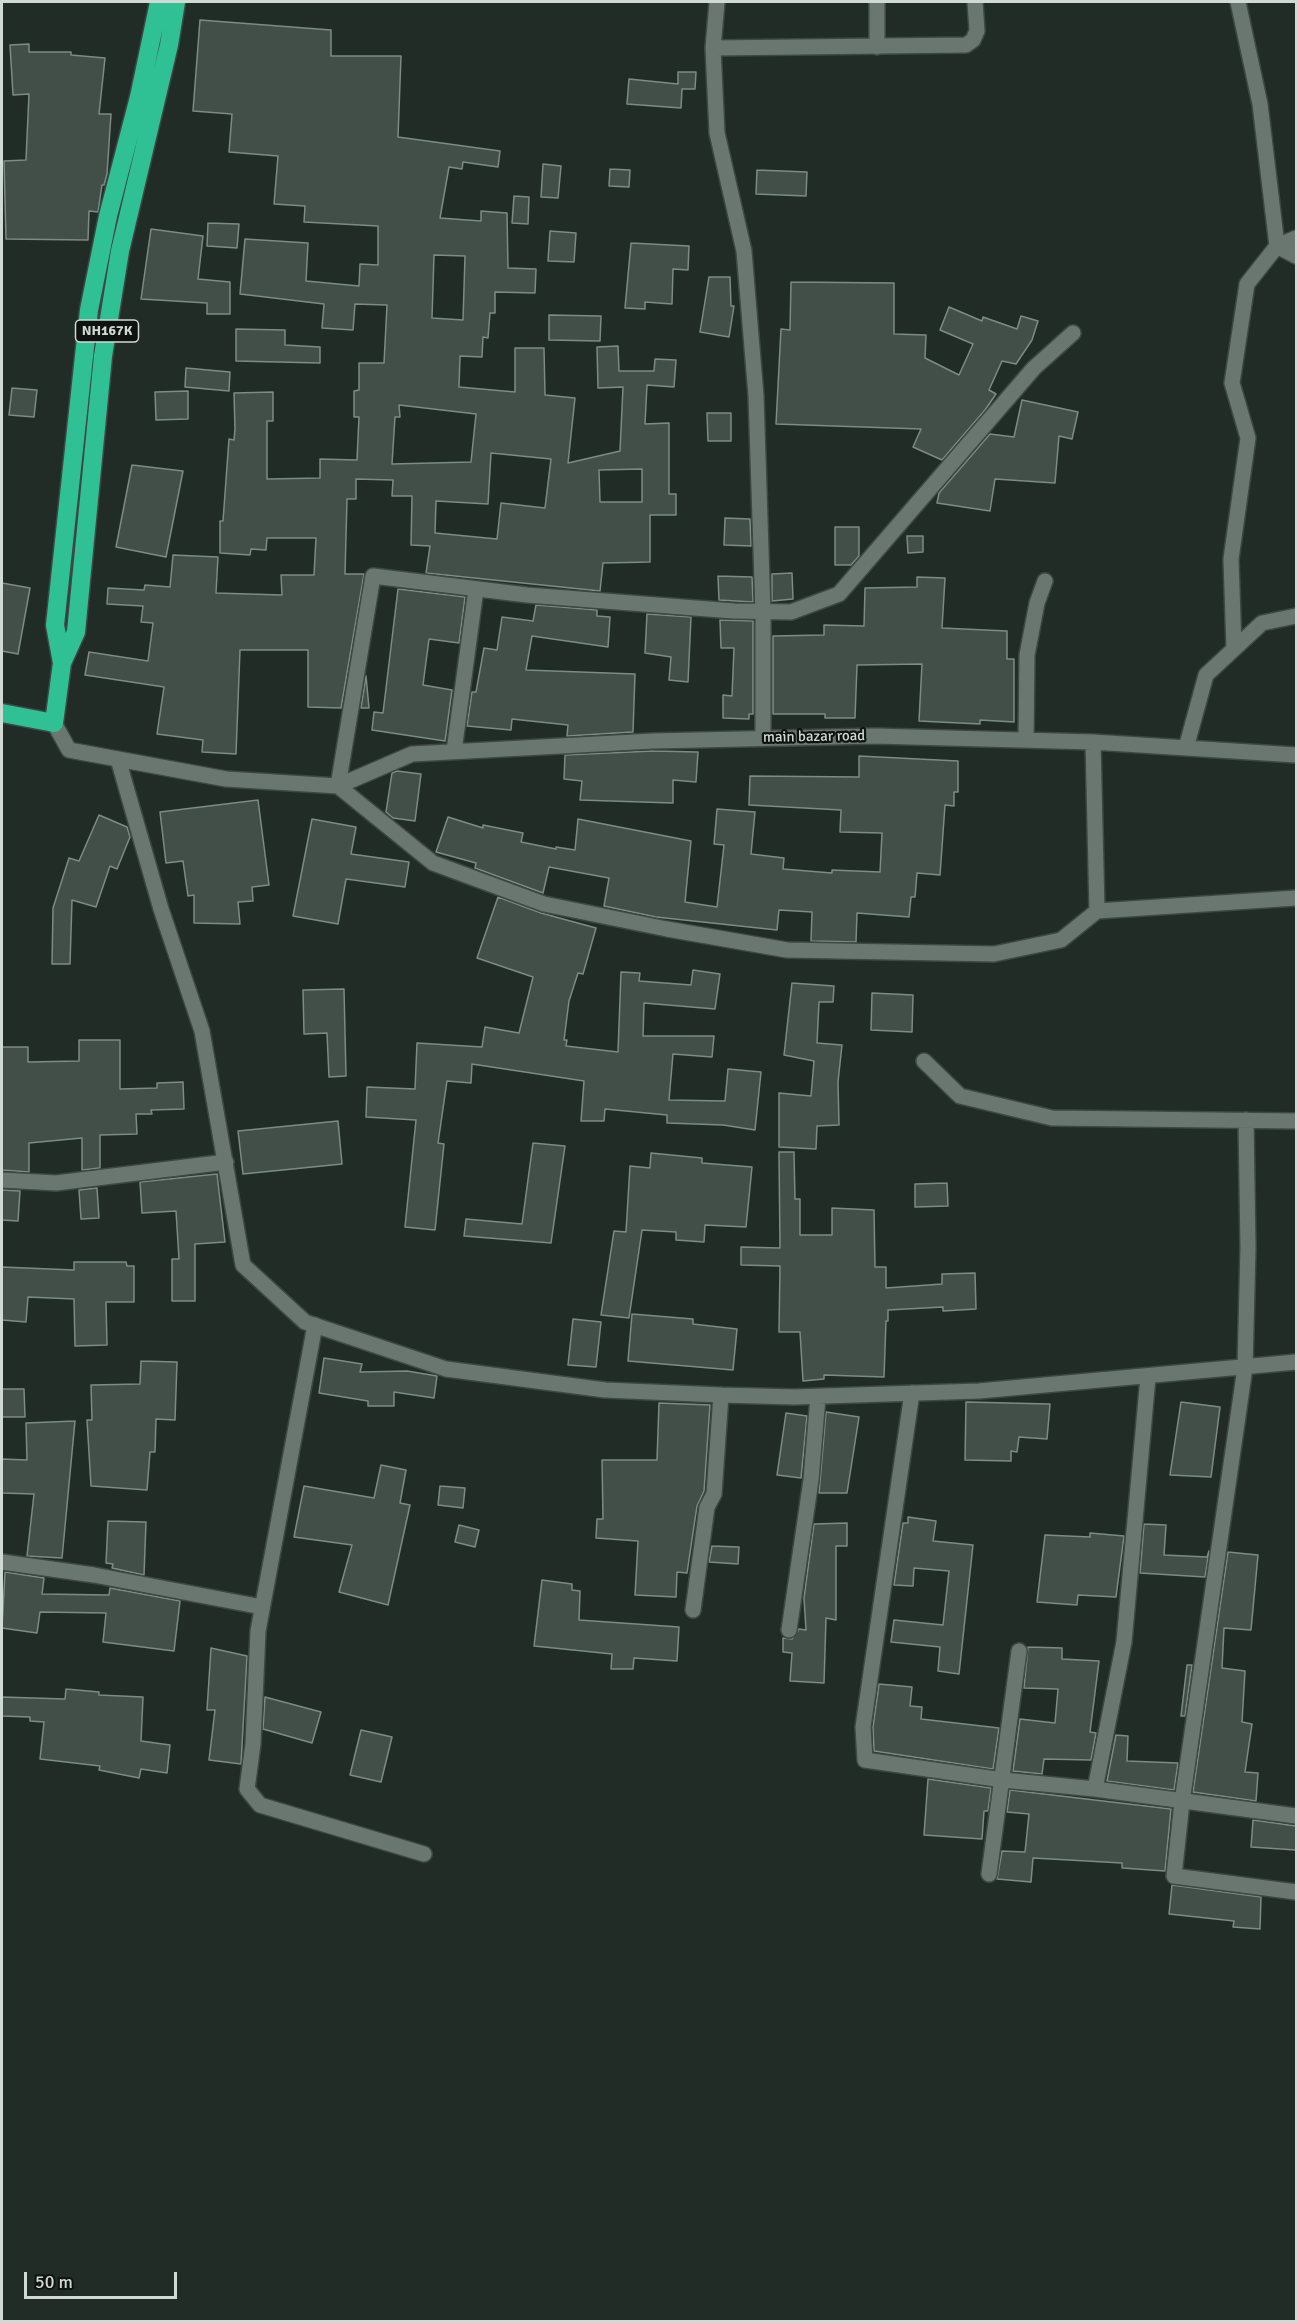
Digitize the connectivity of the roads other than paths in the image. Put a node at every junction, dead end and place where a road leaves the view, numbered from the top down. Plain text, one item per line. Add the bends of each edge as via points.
1 (159, 2) edge
2 (176, 2) edge
3 (717, 2) edge
4 (877, 2) edge
5 (975, 2) edge
6 (1238, 2) edge
7 (877, 47) junction
8 (713, 48) junction
9 (1296, 238) edge
10 (1277, 246) junction
11 (1296, 256) edge
12 (1073, 333) dead end
13 (1045, 581) dead end
14 (476, 589) junction
15 (763, 612) junction
16 (1296, 616) edge
17 (1234, 649) junction
18 (62, 663) junction
19 (2, 713) edge
20 (54, 723) junction
21 (763, 738) junction
22 (1026, 740) junction
23 (1093, 742) junction
24 (1186, 748) junction
25 (454, 751) junction
26 (1296, 755) edge
27 (118, 759) junction
28 (338, 786) junction
29 (1296, 898) edge
30 (1098, 911) junction
31 (924, 1060) dead end
32 (1246, 1120) junction
33 (1296, 1121) edge
34 (226, 1162) junction
35 (2, 1180) edge
36 (315, 1325) junction
37 (1296, 1362) edge
38 (1245, 1368) junction
39 (1148, 1377) junction
40 (912, 1393) junction
41 (721, 1395) junction
42 (818, 1396) junction
43 (2, 1562) edge
44 (262, 1607) junction
45 (693, 1610) dead end
46 (789, 1630) dead end
47 (1019, 1651) dead end
48 (1003, 1780) junction
49 (1095, 1789) junction
50 (1182, 1802) junction
51 (1296, 1816) edge
52 (424, 1854) dead end
53 (989, 1874) dead end
54 (1296, 1892) edge

1 - 18 highway, NH167K via 89,310 55,625
2 - 18 highway, NH167K via 120,251 103,356 76,632
3 - 8 street
4 - 7 street
5 - 7 street via 976,31 966,45
6 - 10 street via 1260,104
7 - 8 street
8 - 15 street via 717,133 744,251 751,310
9 - 10 street
10 - 11 street
10 - 17 street via 1247,284 1232,383 1248,438 1231,560
12 - 15 street via 1034,368 839,594 791,612
13 - 22 street via 1036,603 1027,655
14 - 15 street
14 - 25 street
14 - 28 street via 373,576
15 - 21 street
16 - 17 street via 1262,623
17 - 24 street via 1206,675
18 - 20 highway, NH167K
19 - 20 highway
20 - 27 street via 69,750
21 - 22 street, main bazar road
21 - 25 street, main bazar road
22 - 23 street, main bazar road
23 - 24 street, main bazar road
23 - 30 street
24 - 26 street, main bazar road
25 - 28 street, main bazar road via 412,754
27 - 28 street via 226,779
27 - 34 street via 161,909 202,1031
28 - 30 street via 433,863 522,896 555,906 787,950 994,954 1061,940
29 - 30 street
31 - 32 street via 960,1095 1052,1118
32 - 33 street
32 - 38 street
34 - 35 street via 56,1183
34 - 36 street via 243,1265 304,1322
36 - 41 street via 447,1369 605,1390
36 - 44 street
37 - 38 street
38 - 39 street
38 - 50 street
39 - 40 street
39 - 49 street via 1124,1642
40 - 42 street
40 - 48 street via 863,1727 865,1760
41 - 42 street
41 - 45 street via 714,1494 707,1507
42 - 46 street via 811,1480
43 - 44 street
44 - 52 street via 247,1789 260,1805
47 - 48 street
48 - 49 street
48 - 53 street
49 - 50 street
50 - 51 street
50 - 54 street via 1174,1876

